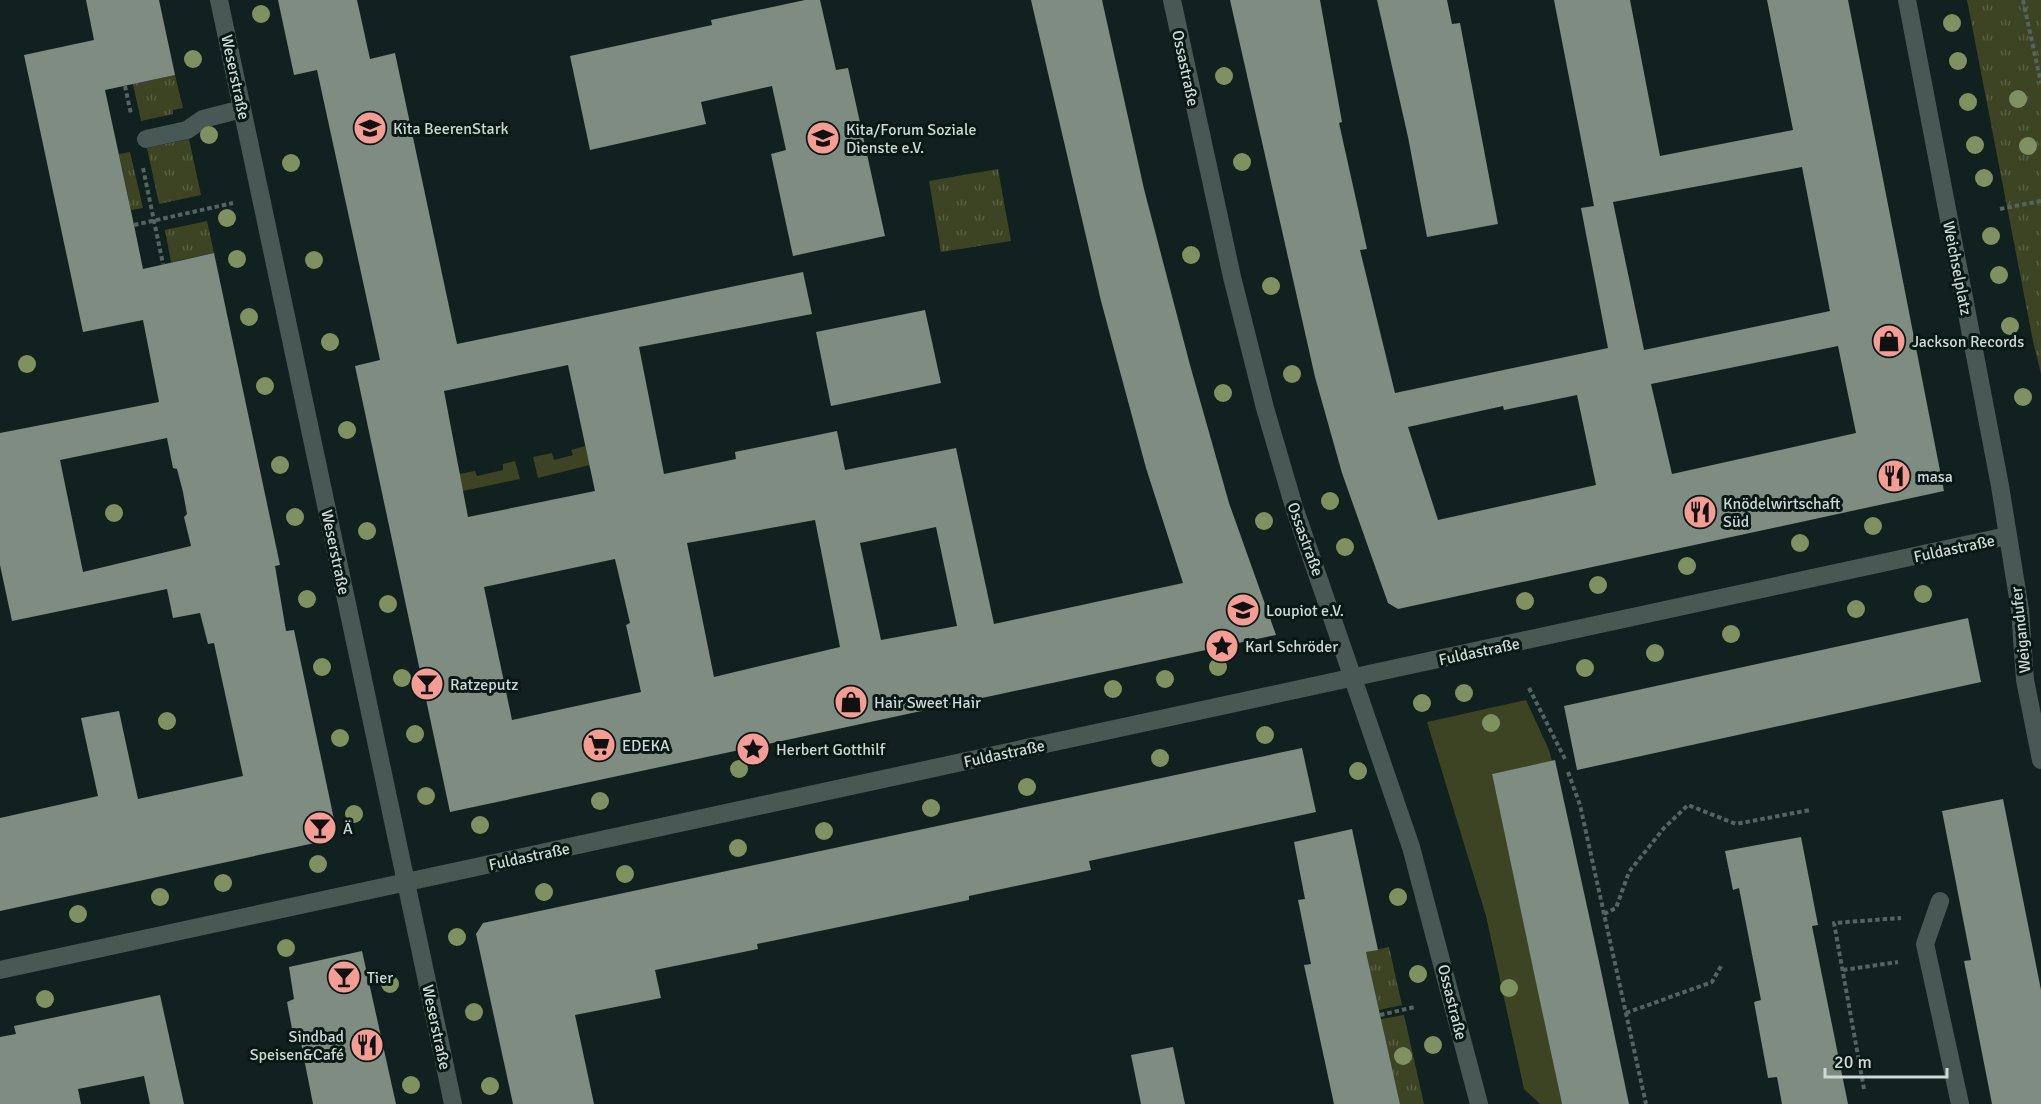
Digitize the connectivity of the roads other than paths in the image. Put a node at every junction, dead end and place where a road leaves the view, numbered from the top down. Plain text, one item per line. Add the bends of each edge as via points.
1 (219, 0) edge
2 (1172, 0) edge
3 (1907, 0) edge
4 (242, 109) junction
5 (146, 139) dead end
6 (2007, 536) junction
7 (1354, 677) junction
8 (2041, 760) edge
9 (406, 883) junction
10 (1937, 908) road end
11 (0, 970) edge
12 (453, 1104) edge
13 (1479, 1104) edge
14 (1960, 1104) edge

1 - 4 street, Weserstraße
2 - 7 street, Ossastraße via 1232,277 1265,408 1294,507
3 - 6 street, Weichselplatz
4 - 5 street via 203,119 187,130
4 - 9 street, Weserstraße
6 - 7 street, Fuldastraße
6 - 8 street, Weigandufer via 2020,610 2025,680
7 - 9 street, Fuldastraße
7 - 13 street, Ossastraße via 1411,847
9 - 11 street, Fuldastraße
9 - 12 street, Weserstraße
10 - 14 street via 1925,944

